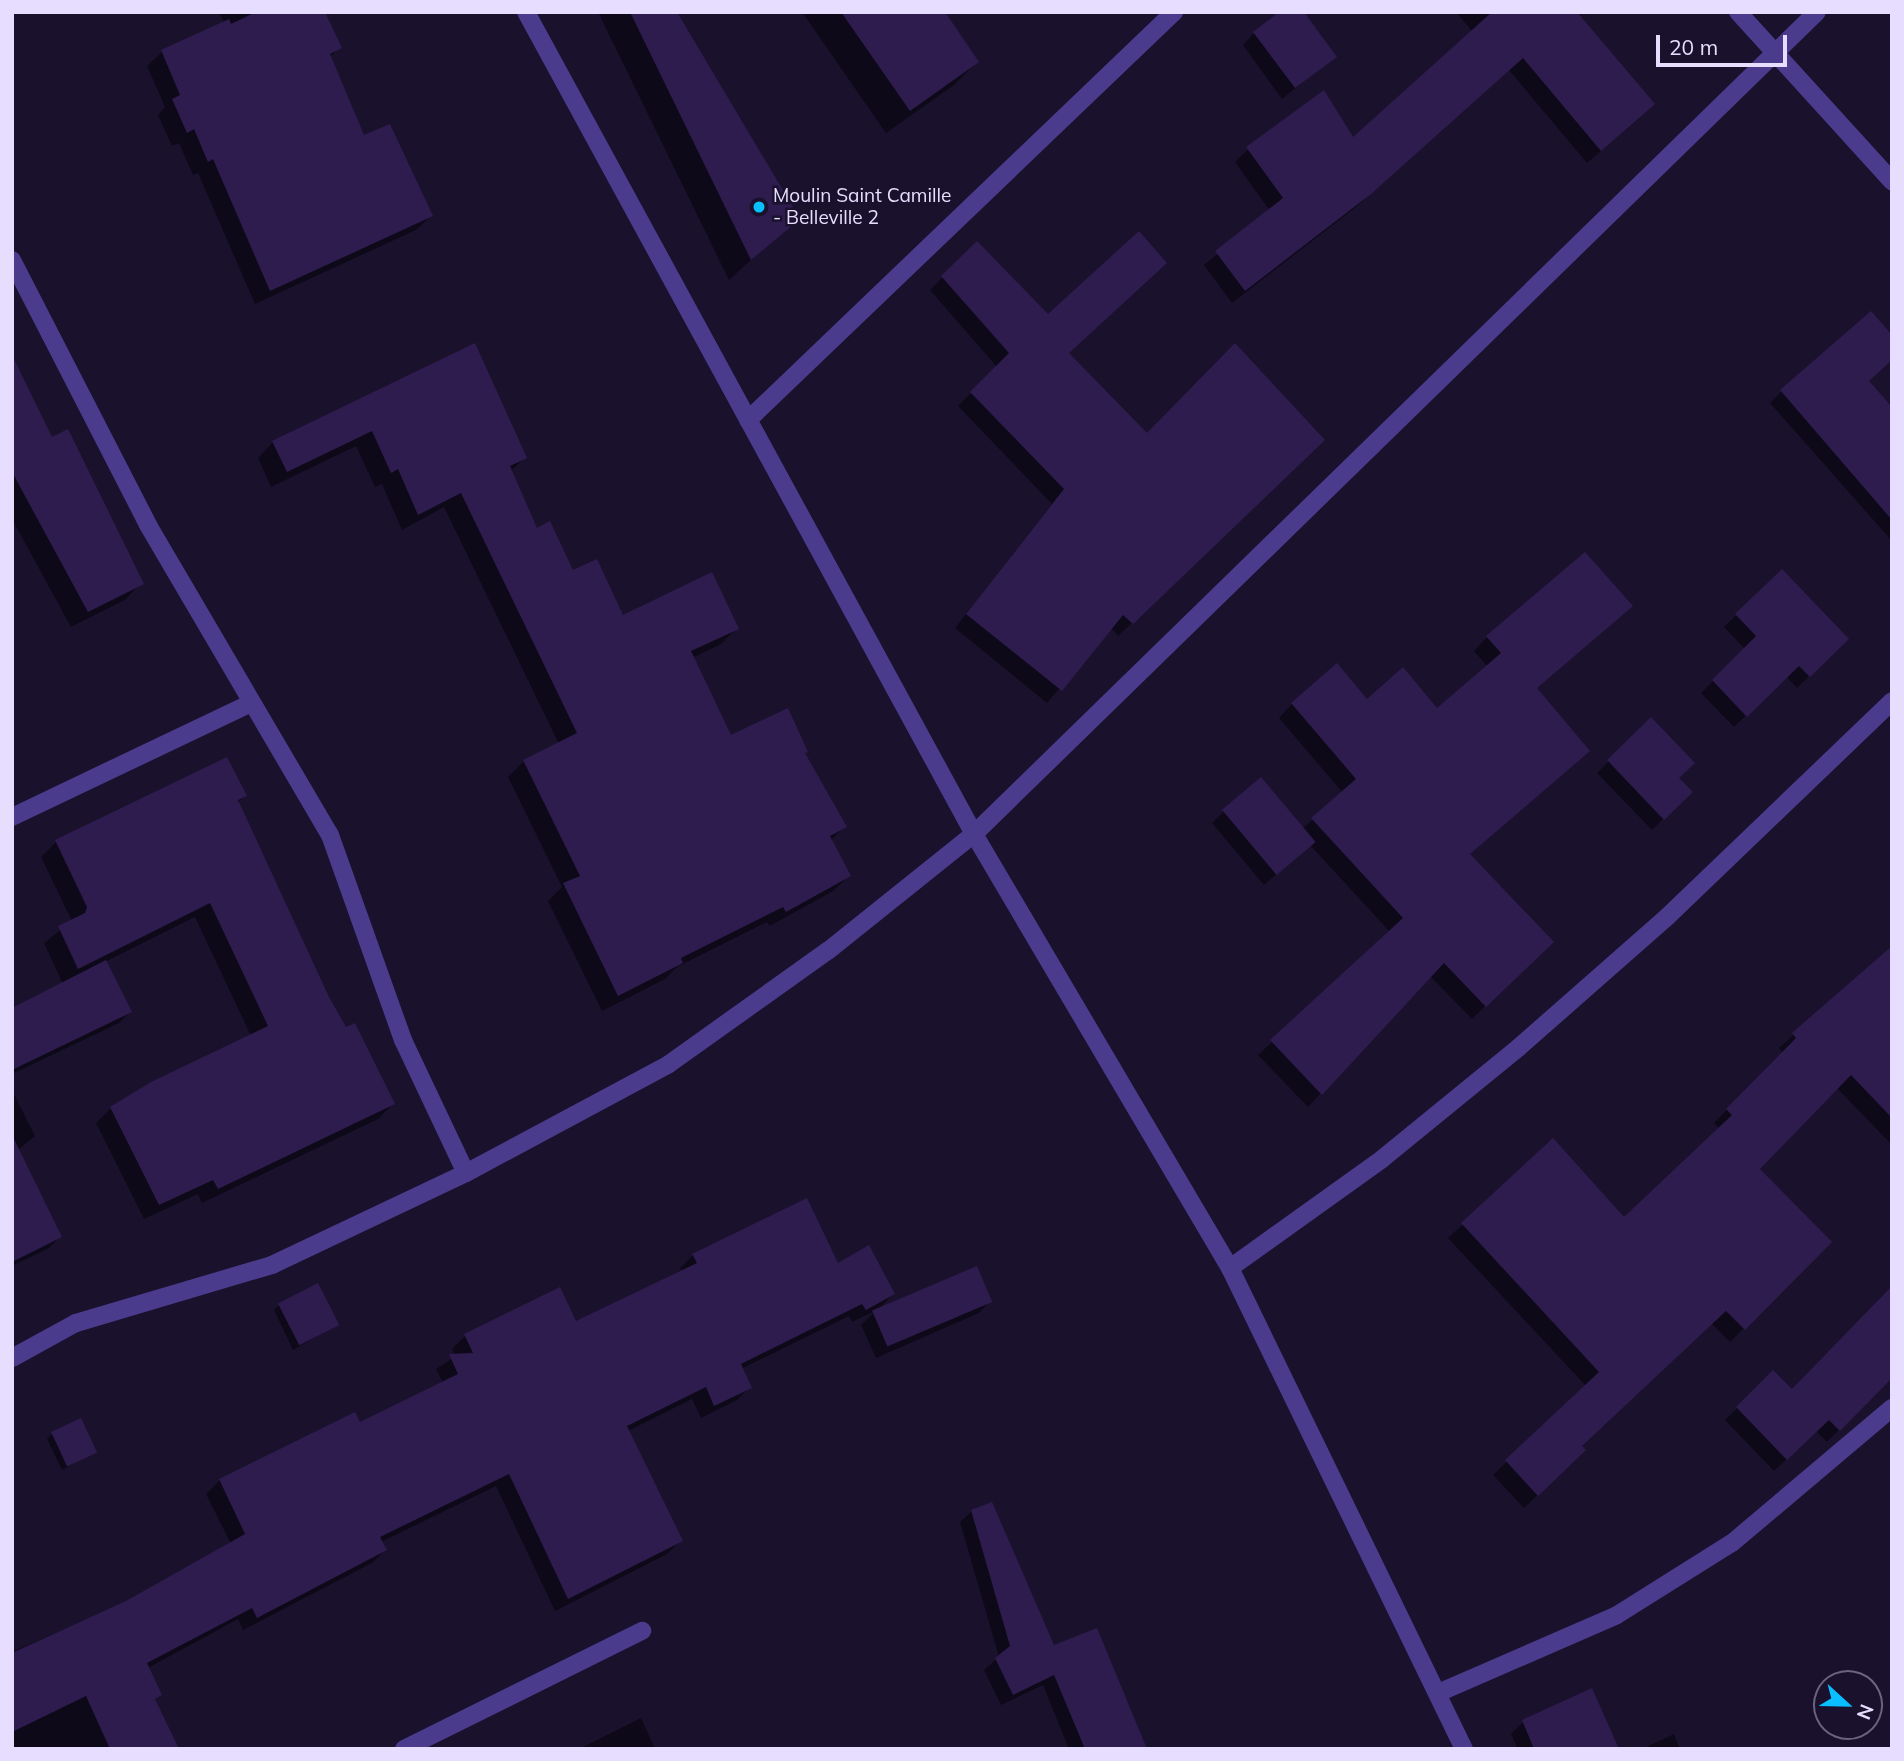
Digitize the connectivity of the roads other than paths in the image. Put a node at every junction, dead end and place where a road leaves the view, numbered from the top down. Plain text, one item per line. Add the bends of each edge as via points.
1 (526, 12) edge
2 (1174, 12) edge
3 (1738, 12) edge
4 (1817, 12) edge
5 (1774, 55) junction
6 (1892, 181) edge
7 (12, 260) edge
8 (19, 291) edge
9 (748, 420) junction
10 (1892, 701) edge
11 (250, 705) junction
12 (12, 817) edge
13 (974, 834) junction
14 (466, 1173) junction
15 (1230, 1268) junction
16 (12, 1358) edge
17 (1892, 1408) edge
18 (642, 1631) dead end
19 (1438, 1693) junction
20 (404, 1749) edge
21 (1464, 1749) edge

1 - 9 street
2 - 9 street
3 - 5 street
4 - 5 street
5 - 6 street
5 - 13 street
7 - 8 street
8 - 11 street
9 - 13 street
10 - 15 street via 1667,917 1518,1048 1382,1159
11 - 12 street
11 - 14 street via 330,835 403,1040
13 - 14 street via 829,950 669,1064
13 - 15 street
14 - 16 street via 272,1265 76,1322
15 - 19 street
17 - 19 street via 1732,1543 1629,1608
18 - 20 street
19 - 21 street

